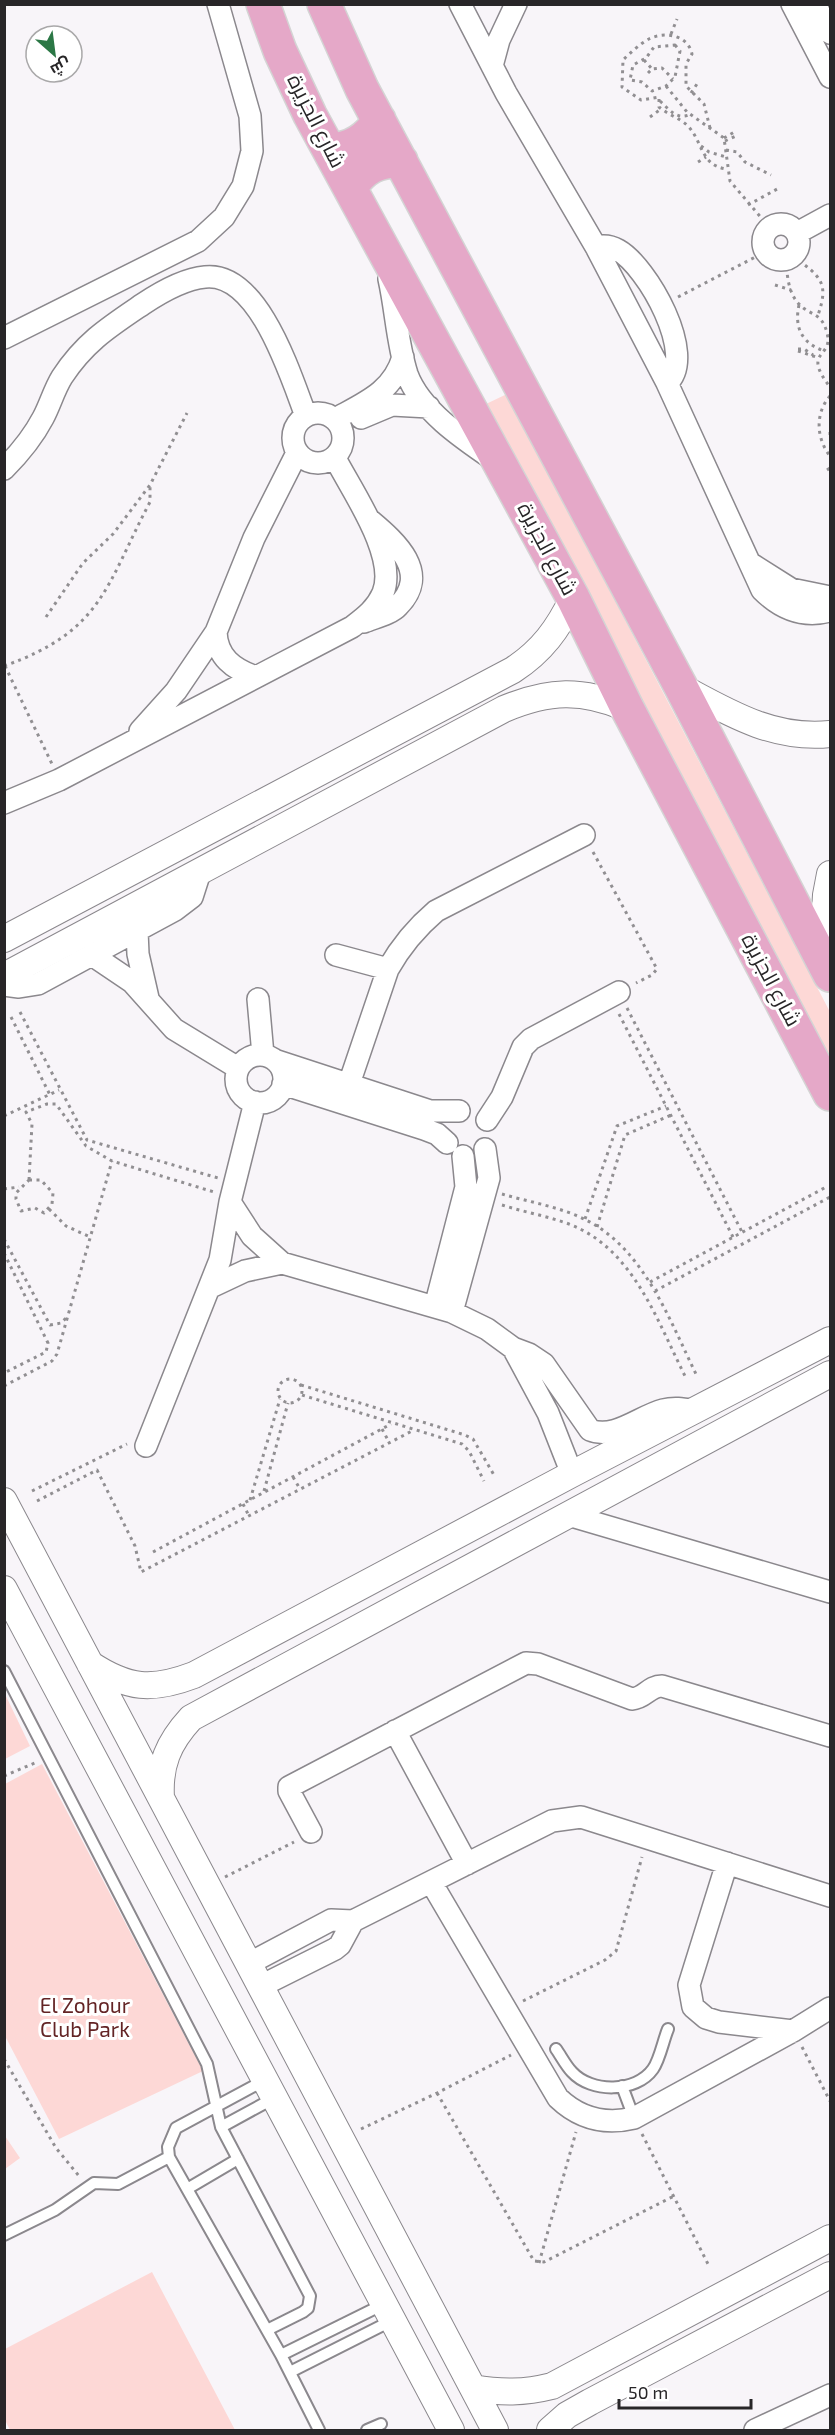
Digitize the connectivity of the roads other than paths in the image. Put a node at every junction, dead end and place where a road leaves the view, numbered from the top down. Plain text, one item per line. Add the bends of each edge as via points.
1 (218, 4) edge
2 (263, 4) edge
3 (324, 4) edge
4 (460, 4) edge
5 (516, 4) edge
6 (792, 4) edge
7 (815, 4) edge
8 (831, 33) edge
9 (492, 66) junction
10 (831, 77) edge
11 (379, 120) junction
12 (330, 150) junction
13 (401, 161) junction
14 (350, 188) junction
15 (831, 215) edge
16 (797, 233) junction
17 (380, 240) junction
18 (596, 247) junction
19 (4, 338) edge
20 (403, 357) junction
21 (667, 382) junction
22 (429, 408) junction
23 (306, 416) junction
24 (338, 424) junction
25 (297, 453) junction
26 (334, 458) junction
27 (502, 466) junction
28 (4, 469) edge
29 (749, 562) junction
30 (831, 597) edge
31 (573, 598) junction
32 (831, 611) edge
33 (216, 632) junction
34 (256, 677) junction
35 (490, 683) junction
36 (681, 687) junction
37 (627, 708) junction
38 (504, 709) junction
39 (831, 734) edge
40 (127, 744) junction
41 (4, 803) edge
42 (584, 835) road end
43 (200, 872) junction
44 (831, 874) edge
45 (137, 931) junction
46 (4, 939) edge
47 (92, 955) junction
48 (336, 955) dead end
49 (826, 967) edge
50 (388, 969) junction
51 (4, 976) edge
52 (4, 985) edge
53 (615, 994) road end
54 (149, 998) junction
55 (258, 999) dead end
56 (270, 1058) junction
57 (238, 1068) junction
58 (283, 1084) junction
59 (348, 1084) junction
60 (831, 1094) edge
61 (255, 1102) junction
62 (459, 1111) junction
63 (488, 1120) junction
64 (455, 1149) junction
65 (484, 1149) junction
66 (232, 1194) junction
67 (282, 1263) junction
68 (211, 1287) junction
69 (443, 1309) junction
70 (828, 1347) edge
71 (513, 1348) junction
72 (831, 1374) edge
73 (696, 1411) junction
74 (149, 1439) road end
75 (572, 1474) junction
76 (4, 1501) edge
77 (568, 1515) junction
78 (4, 1589) edge
79 (831, 1592) edge
80 (89, 1664) junction
81 (4, 1671) edge
82 (194, 1675) junction
83 (210, 1707) junction
84 (395, 1731) junction
85 (831, 1737) edge
86 (161, 1798) junction
87 (311, 1832) road end
88 (727, 1863) junction
89 (467, 1864) junction
90 (431, 1882) junction
91 (831, 1896) edge
92 (353, 1921) junction
93 (248, 1964) junction
94 (259, 1987) junction
95 (831, 2008) edge
96 (668, 2029) dead end
97 (793, 2031) junction
98 (556, 2049) dead end
99 (622, 2086) junction
100 (271, 2088) junction
101 (216, 2106) junction
102 (634, 2118) junction
103 (221, 2127) junction
104 (169, 2157) junction
105 (238, 2159) junction
106 (356, 2169) junction
107 (323, 2187) junction
108 (187, 2189) junction
109 (4, 2235) edge
110 (831, 2238) edge
111 (831, 2275) edge
112 (389, 2312) junction
113 (267, 2330) junction
114 (281, 2355) junction
115 (290, 2373) junction
116 (576, 2374) junction
117 (473, 2388) junction
118 (831, 2394) edge
119 (590, 2402) junction
120 (381, 2424) dead end
121 (319, 2430) edge
122 (367, 2430) edge
123 (452, 2430) edge
124 (495, 2430) edge
125 (550, 2430) edge
126 (755, 2430) edge

1 - 19 street via 250,116 252,151 243,186 224,216 198,241
2 - 12 main road, شارع الجزيرة via 280,51
3 - 11 main road
4 - 9 street
5 - 9 street
6 - 10 street
7 - 8 street
9 - 18 street
11 - 12 main road via 362,140 347,148
11 - 13 main road
12 - 14 main road, شارع الجزيرة
13 - 14 main road via 371,166
13 - 36 main road
14 - 17 main road, شارع الجزيرة
15 - 16 street
16 - 16 street via 800,241 789,258 770,258 765,252 763,235 769,227 784,224
17 - 20 street
17 - 27 main road, شارع الجزيرة
18 - 21 street
18 - 21 street via 609,246 622,252 663,305 678,359 676,372
20 - 22 street via 417,393
20 - 24 street via 387,388
21 - 29 street
22 - 24 street via 392,405
22 - 27 street
23 - 24 street via 321,413
23 - 25 street via 293,433
23 - 28 street via 286,363 250,298 230,282 207,276 150,299 92,339 62,378 22,451
24 - 26 street via 343,445
25 - 26 street via 315,464
25 - 33 street via 254,538
26 - 34 street via 366,517 386,569 383,593 371,613 352,627
27 - 31 main road, شارع الجزيرة
29 - 30 street via 790,588
29 - 32 street via 762,590 785,608 814,614
31 - 35 street via 549,640 533,657
31 - 37 main road, شارع الجزيرة
33 - 34 street via 216,644 225,660
33 - 40 street via 176,691
34 - 40 street
35 - 38 street
35 - 46 street
36 - 39 street via 736,717 773,731
36 - 49 main road
37 - 38 street via 578,693 544,695
37 - 60 main road, شارع الجزيرة
38 - 43 street
40 - 41 street via 60,780
42 - 50 street via 436,911 409,937
43 - 45 street via 196,889 187,902
43 - 51 street
44 - 49 street via 826,895
45 - 47 street
45 - 54 street via 138,954
47 - 52 street via 38,984
47 - 54 street
48 - 50 street
50 - 59 street
53 - 63 street via 531,1039 523,1047
54 - 57 street via 174,1029
55 - 56 street
56 - 57 street via 249,1058
56 - 58 street via 284,1076
56 - 59 street
57 - 61 street via 236,1077 241,1093
58 - 61 street via 273,1099
58 - 64 street via 424,1129
59 - 62 street via 430,1111
61 - 66 street
62 - 63 street via 475,1111
62 - 64 street via 445,1128
63 - 65 street via 491,1135
64 - 65 street via 474,1155
64 - 69 street via 466,1187
65 - 69 street via 489,1178 485,1195
66 - 67 street via 252,1236
66 - 68 street
67 - 68 street via 245,1271
67 - 69 street
68 - 74 street
69 - 71 street via 487,1329
70 - 73 street
71 - 73 street via 544,1364 586,1425 598,1433 663,1410
71 - 75 street via 538,1391
72 - 77 street
73 - 75 street
75 - 82 street
76 - 80 street
77 - 79 street
77 - 83 street
78 - 100 street
80 - 82 street via 113,1679 140,1686 168,1685
80 - 86 street
81 - 101 lane via 207,2064
82 - 83 street
83 - 86 street via 190,1718 170,1745 160,1776
84 - 85 street via 532,1662 632,1699 662,1686
84 - 87 street via 290,1787 288,1791
84 - 89 street
86 - 93 street
88 - 89 street via 580,1817 561,1818
88 - 91 street
88 - 97 street via 689,1985 693,2007 706,2018 719,2022
89 - 90 street
90 - 92 street
90 - 102 street via 558,2098 569,2108 598,2121
92 - 93 street via 331,1920
92 - 94 street via 335,1949
93 - 94 street
94 - 106 street
95 - 97 street
96 - 99 lane via 653,2069
97 - 102 street
98 - 99 lane via 572,2073 587,2082 604,2087
99 - 102 lane
100 - 101 lane
100 - 103 lane
100 - 107 street
101 - 103 lane
101 - 104 lane via 176,2128 168,2147
103 - 105 lane
104 - 108 lane
104 - 109 lane via 118,2184 98,2182 46,2215
105 - 108 lane
105 - 113 lane via 310,2296 303,2312
106 - 107 street
106 - 117 street
107 - 112 street
108 - 113 lane
110 - 116 street
111 - 119 street
112 - 114 lane
112 - 115 lane
112 - 123 street
113 - 114 lane
114 - 115 lane
115 - 121 lane
116 - 117 street via 552,2386 525,2392
116 - 119 street
117 - 124 street
118 - 126 street
119 - 125 street
120 - 122 lane

